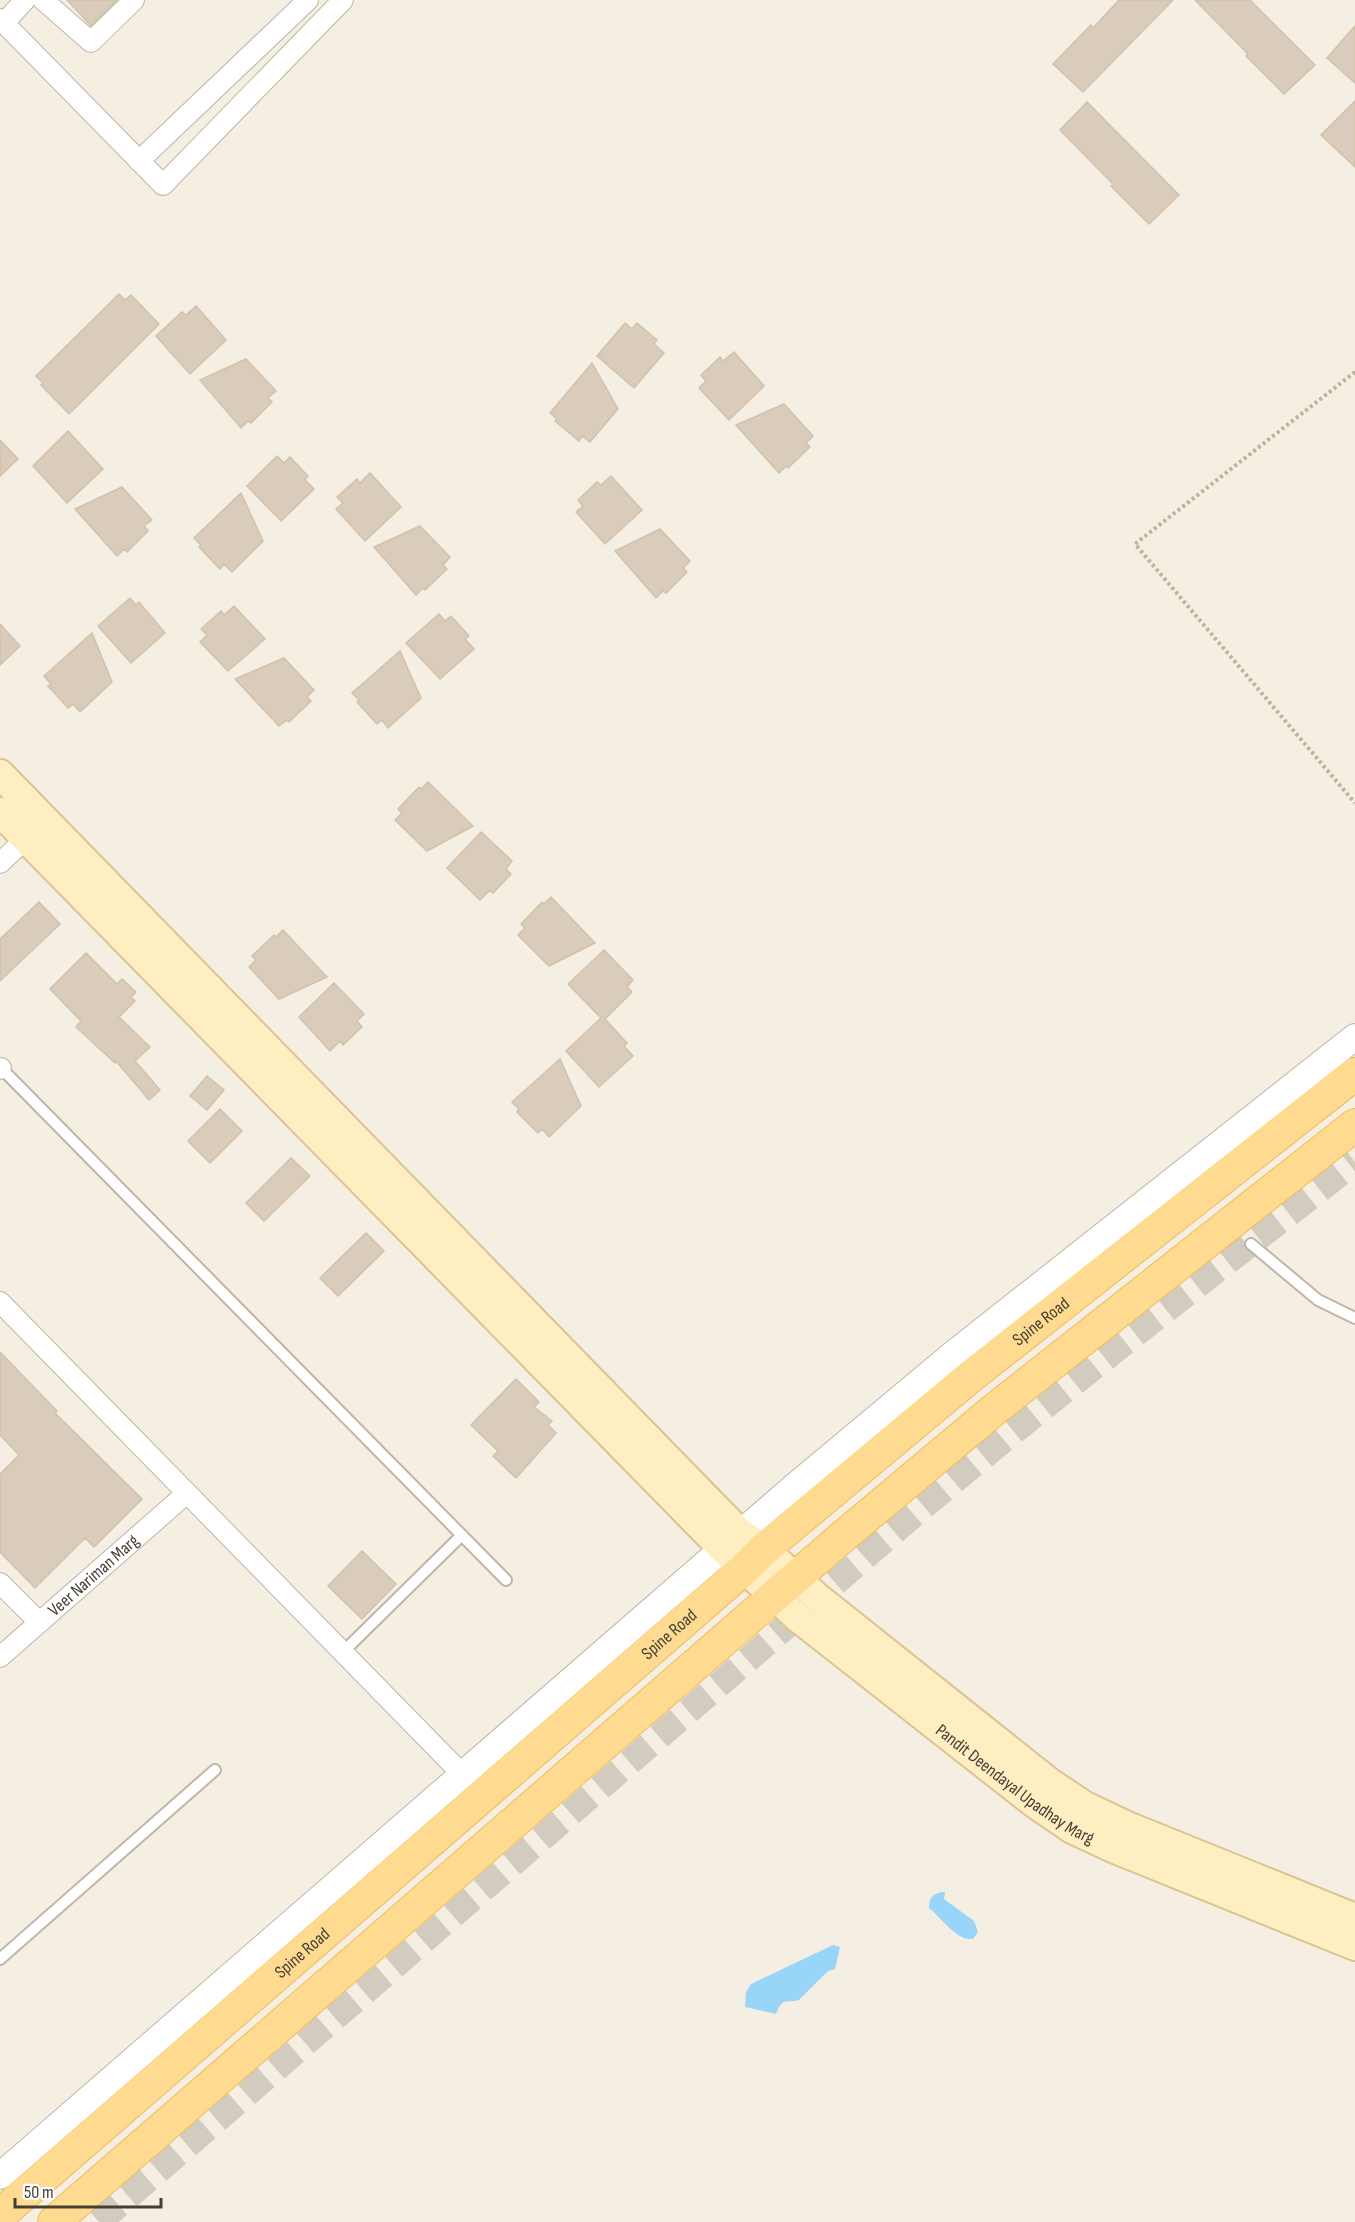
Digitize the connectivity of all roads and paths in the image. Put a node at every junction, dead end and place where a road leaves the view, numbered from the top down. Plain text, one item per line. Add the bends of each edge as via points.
1 (25, 0) edge
2 (134, 0) edge
3 (308, 0) edge
4 (343, 0) edge
5 (50, 2) edge
6 (2, 21) edge
7 (139, 162) junction
8 (1355, 372) edge
9 (0, 774) edge
10 (1355, 803) edge
11 (0, 812) edge
12 (36, 829) junction
13 (0, 863) edge
14 (1355, 1037) edge
15 (0, 1068) edge
16 (1355, 1074) edge
17 (1355, 1125) edge
18 (1251, 1244) dead end
19 (0, 1302) edge
20 (1355, 1318) edge
21 (187, 1493) junction
22 (462, 1535) junction
23 (743, 1550) junction
24 (506, 1580) dead end
25 (0, 1583) edge
26 (784, 1587) junction
27 (39, 1622) junction
28 (343, 1652) junction
29 (0, 1657) edge
30 (215, 1770) dead end
31 (462, 1774) junction
32 (1355, 1918) edge
33 (1355, 1946) edge
34 (0, 1959) edge
35 (0, 2176) edge
36 (0, 2215) edge
37 (54, 2222) edge

1 - 6 street
2 - 5 street via 91,42
3 - 7 street
4 - 7 street via 163,185
6 - 7 street
8 - 10 path via 1136,544
9 - 12 main road
11 - 12 main road
12 - 13 street
12 - 23 main road, Pandit Deendayal Upadhay Marg
14 - 23 street, Spine Road via 952,1355
15 - 22 lane
16 - 23 main road, Spine Road
17 - 26 main road via 995,1409
18 - 20 lane via 1318,1300
19 - 21 street
21 - 27 street, Veer Nariman Marg
21 - 28 street
22 - 24 lane
22 - 28 lane
23 - 26 main road, Pandit Deendayal Upadhay Marg
23 - 31 street, Spine Road
23 - 36 main road, Spine Road
25 - 27 street
26 - 32 main road, Pandit Deendayal Upadhay Marg via 1085,1806
26 - 33 main road, Pandit Deendayal Upadhay Marg via 797,1617 1072,1829
26 - 37 main road
27 - 29 street, Veer Nariman Marg
28 - 31 street
30 - 34 lane
31 - 35 street, Spine Road

